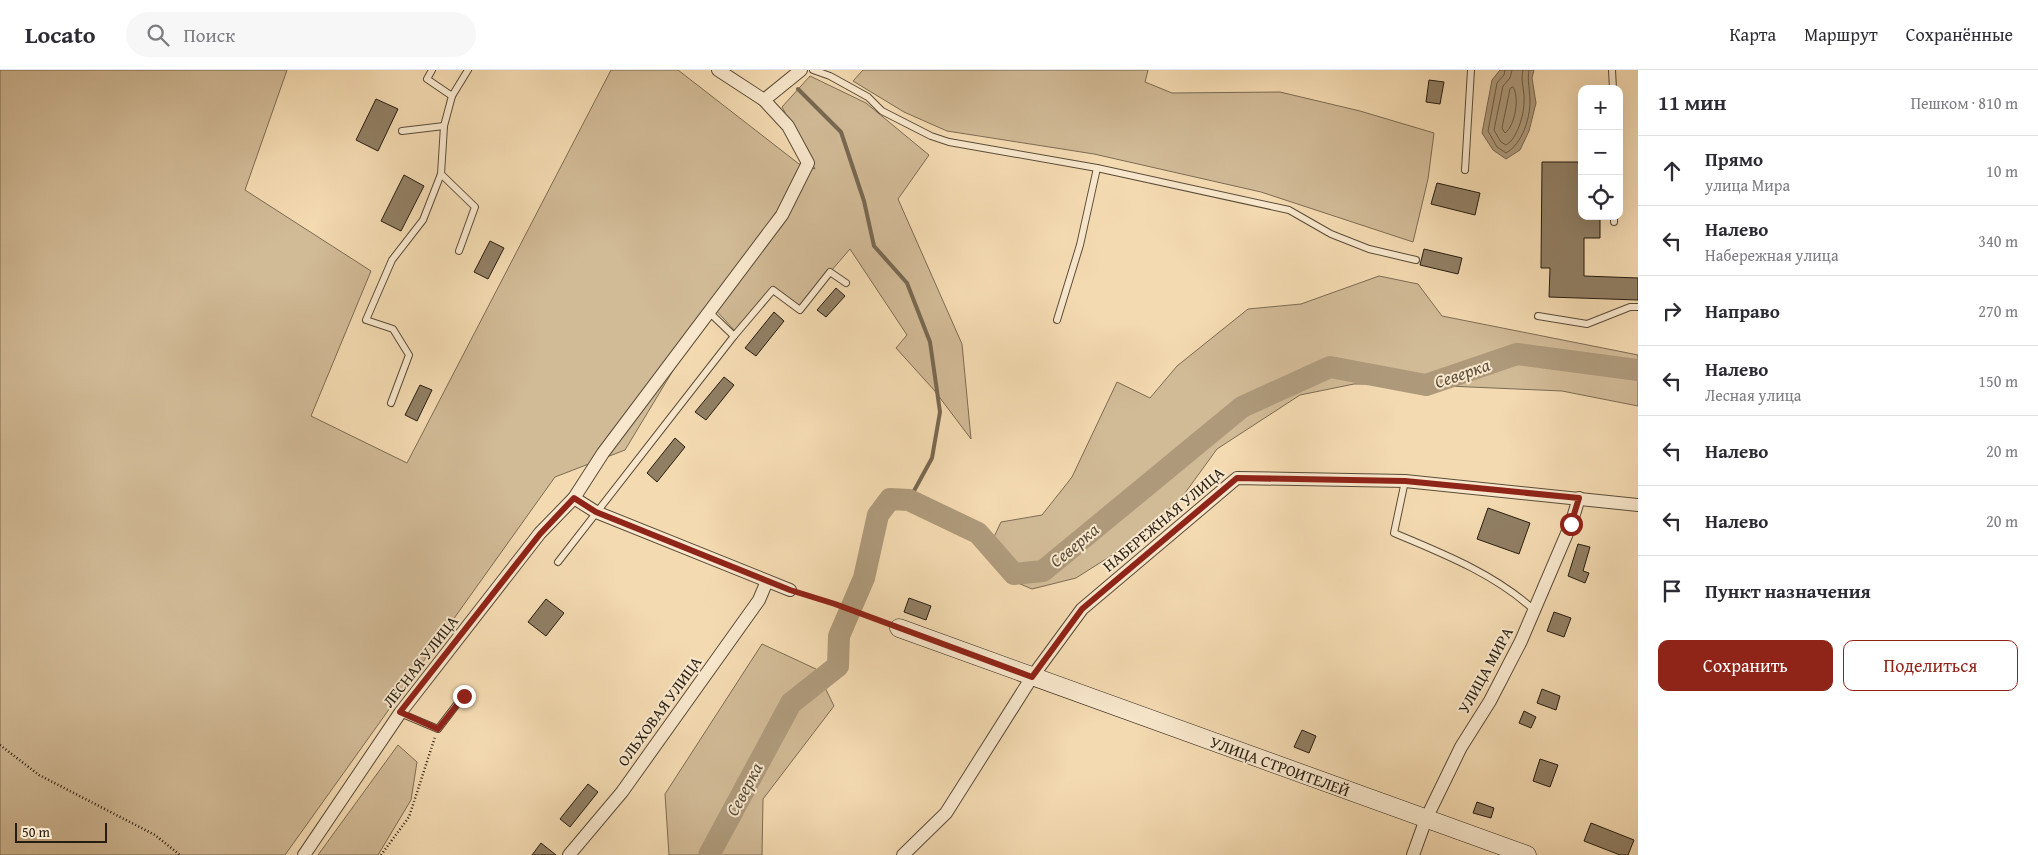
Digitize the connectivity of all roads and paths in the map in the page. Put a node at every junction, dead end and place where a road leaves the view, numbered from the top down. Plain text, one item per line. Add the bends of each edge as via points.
1 (432, 70) edge
2 (468, 70) edge
3 (718, 70) edge
4 (801, 70) edge
5 (813, 70) edge
6 (1471, 70) edge
7 (1612, 70) edge
8 (1613, 85) edge
9 (452, 96) junction
10 (764, 100) junction
11 (444, 126) junction
12 (402, 130) dead end
13 (1097, 168) junction
14 (1465, 170) dead end
15 (441, 174) junction
16 (459, 251) dead end
17 (1416, 260) dead end
18 (846, 283) dead end
19 (1638, 307) edge
20 (709, 312) junction
21 (1538, 316) dead end
22 (1057, 320) dead end
23 (734, 336) junction
24 (391, 403) dead end
25 (1405, 481) junction
26 (574, 498) junction
27 (1579, 498) junction
28 (1638, 505) edge
29 (596, 512) junction
30 (558, 562) dead end
31 (767, 581) junction
32 (790, 590) joint
33 (1534, 610) junction
34 (900, 628) joint
35 (1032, 677) junction
36 (464, 696) dead end
37 (400, 712) junction
38 (438, 729) junction
39 (0, 745) edge
40 (1426, 819) junction
41 (180, 855) edge
42 (304, 855) edge
43 (381, 855) edge
44 (569, 855) edge
45 (903, 855) edge
46 (1414, 855) edge
47 (1528, 855) edge

1 - 9 lane via 427,79
2 - 9 lane
3 - 10 street
4 - 10 street
5 - 13 lane via 868,97 882,111 931,136
6 - 14 lane
7 - 8 lane
9 - 11 lane
10 - 20 street, ЛЕСНАЯ УЛИЦА via 788,126 808,163 782,215
11 - 12 lane
11 - 15 lane
13 - 17 lane via 1289,210 1331,234 1369,249
13 - 22 lane via 1080,245
15 - 16 lane via 475,207
15 - 24 lane via 423,220 392,260 366,320 393,329 409,354
18 - 23 lane via 830,272 800,310 773,290
19 - 21 lane via 1630,307 1587,324
20 - 23 lane
20 - 26 street, ЛЕСНАЯ УЛИЦА via 603,453
23 - 29 lane
25 - 27 street, НАБЕРЕЖНАЯ УЛИЦА
25 - 33 lane via 1394,533 1497,582
25 - 35 street, НАБЕРЕЖНАЯ УЛИЦА via 1237,478 1082,609
26 - 29 street
26 - 37 street, ЛЕСНАЯ УЛИЦА via 540,534
27 - 28 street, НАБЕРЕЖНАЯ УЛИЦА
27 - 33 street, УЛИЦА МИРА
29 - 30 lane
29 - 31 street
31 - 32 street
31 - 44 street, ОЛЬХОВАЯ УЛИЦА via 759,600 622,792
32 - 34 path
33 - 40 street, УЛИЦА МИРА via 1512,660 1466,738
34 - 35 street, УЛИЦА СТРОИТЕЛЕЙ
35 - 40 street, УЛИЦА СТРОИТЕЛЕЙ
35 - 45 street, НАБЕРЕЖНАЯ УЛИЦА via 946,813
36 - 38 lane
37 - 38 lane
37 - 42 street, ЛЕСНАЯ УЛИЦА
38 - 43 path via 409,817
39 - 41 path via 39,775 155,836
40 - 46 street, УЛИЦА МИРА
40 - 47 street, УЛИЦА СТРОИТЕЛЕЙ

